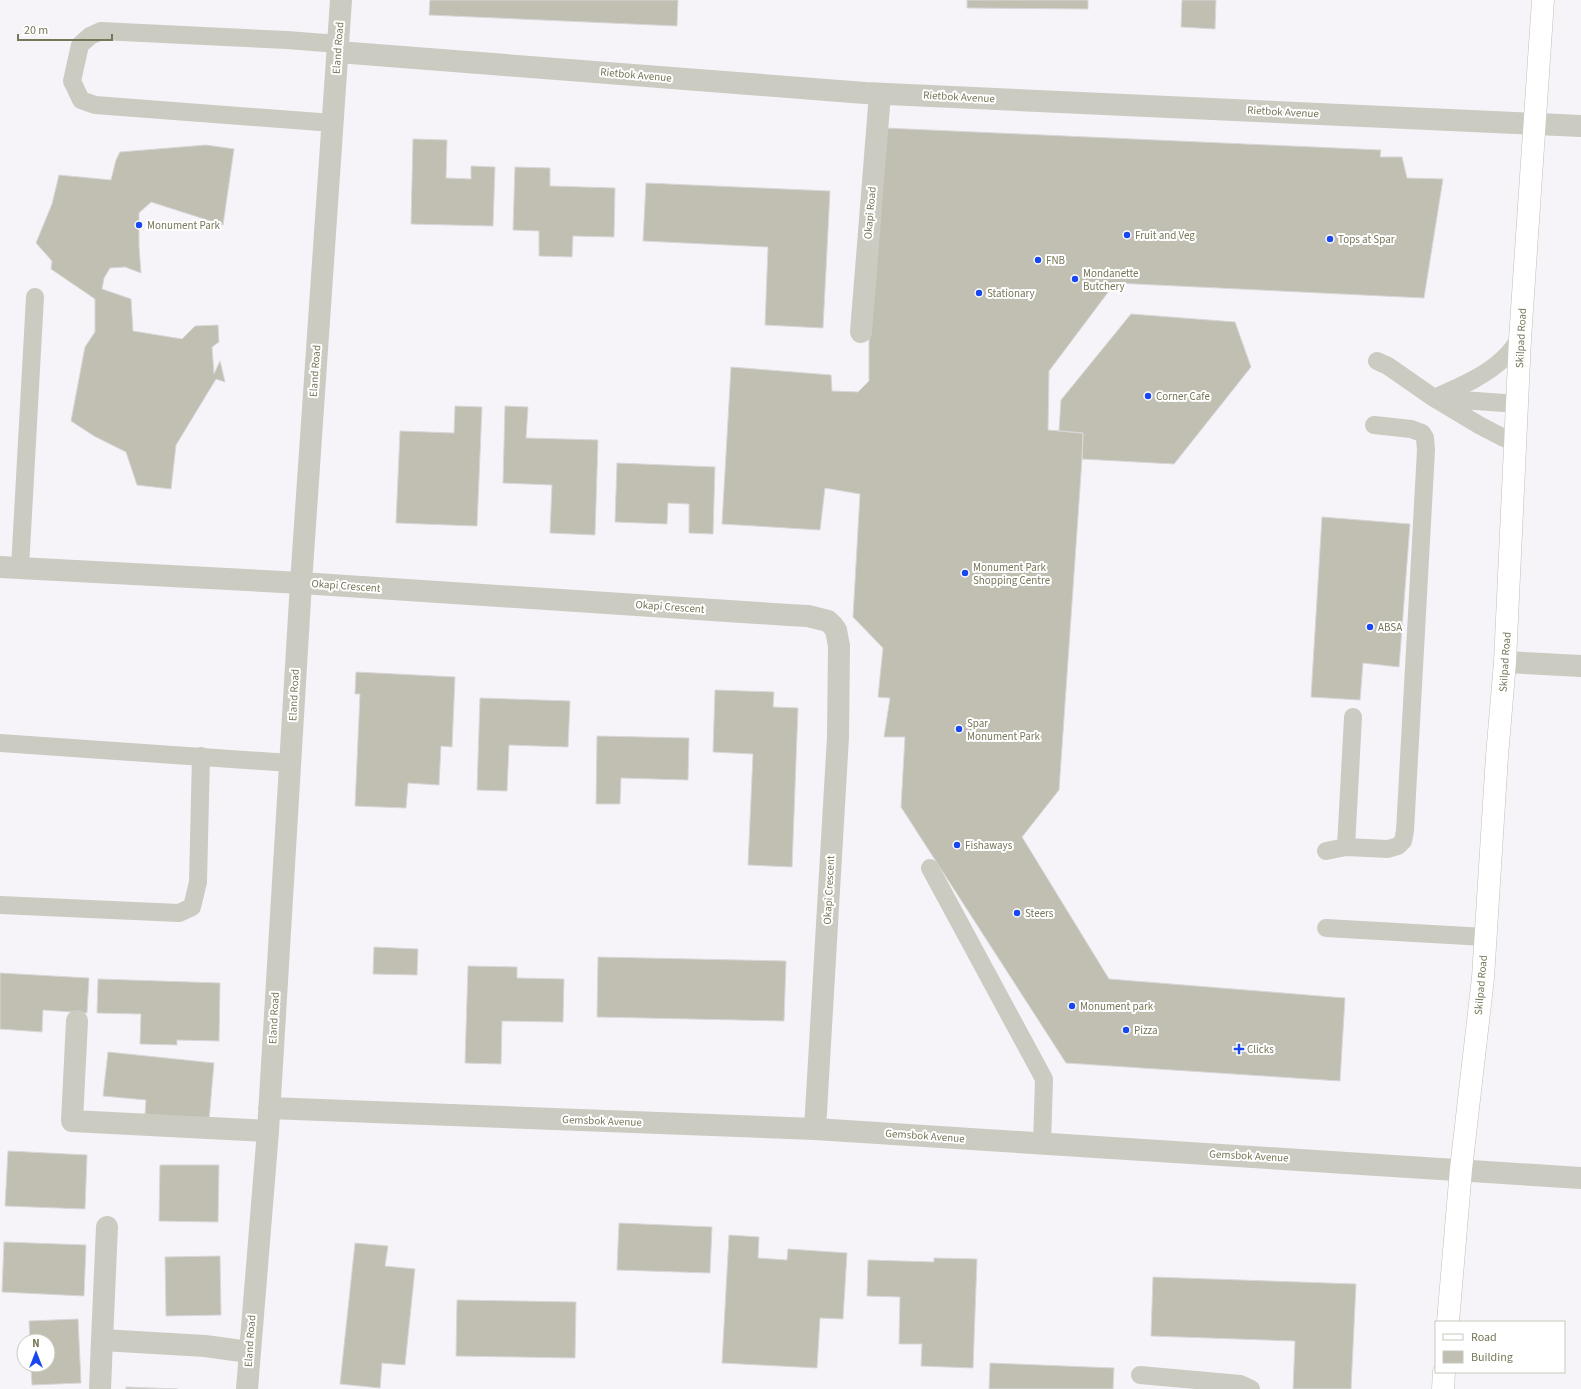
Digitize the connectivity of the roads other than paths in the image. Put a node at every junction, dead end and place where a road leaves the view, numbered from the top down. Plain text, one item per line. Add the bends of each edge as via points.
1 (341, 0) edge
2 (1543, 0) edge
3 (338, 48) junction
4 (880, 94) junction
5 (333, 122) junction
6 (1535, 124) junction
7 (1581, 126) edge
8 (35, 297) dead end
9 (861, 332) dead end
10 (1520, 339) junction
11 (1377, 361) dead end
12 (1434, 398) junction
13 (1518, 404) junction
14 (1374, 425) dead end
15 (1516, 442) junction
16 (10, 568) edge
17 (301, 583) junction
18 (1505, 662) junction
19 (1581, 666) edge
20 (1353, 717) dead end
21 (0, 743) edge
22 (201, 756) junction
23 (290, 763) junction
24 (1346, 847) junction
25 (1326, 851) dead end
26 (930, 868) dead end
27 (0, 906) edge
28 (1326, 928) dead end
29 (1485, 937) junction
30 (77, 1021) dead end
31 (269, 1108) junction
32 (815, 1128) junction
33 (268, 1131) junction
34 (1042, 1144) junction
35 (1461, 1169) junction
36 (1581, 1178) edge
37 (107, 1226) dead end
38 (1448, 1321) edge
39 (102, 1340) junction
40 (249, 1352) junction
41 (1444, 1373) edge
42 (1140, 1375) dead end
43 (100, 1389) edge
44 (247, 1389) edge
45 (1250, 1389) edge
46 (1443, 1389) edge

1 - 3 street, Eland Road
2 - 6 street, Skilpad Road
3 - 4 street, Rietbok Avenue
3 - 5 street, Eland Road
3 - 5 lane via 288,40 101,31 80,45 72,81 81,100 95,105
4 - 6 street, Rietbok Avenue
4 - 9 street, Okapi Road
5 - 17 street, Eland Road
6 - 7 street, Rietbok Avenue
6 - 10 street, Skilpad Road
8 - 16 lane
10 - 12 lane via 1494,367 1462,386
10 - 13 street, Skilpad Road
11 - 12 lane
12 - 13 lane
12 - 15 lane via 1479,425
13 - 15 street, Skilpad Road
14 - 24 lane via 1411,429 1422,433 1426,450 1405,831 1403,841 1398,846 1388,849
15 - 18 street, Skilpad Road
16 - 17 street, Okapi Crescent
17 - 23 street, Eland Road
17 - 32 street, Okapi Crescent via 802,616 828,621 833,626 839,646 838,737
18 - 19 street
18 - 29 street, Skilpad Road
20 - 24 lane
21 - 22 lane
22 - 23 lane
22 - 27 lane via 198,882 192,907 179,913
23 - 31 street, Eland Road
24 - 25 lane
26 - 34 lane via 1044,1078
28 - 29 lane
29 - 35 street, Skilpad Road via 1483,978
30 - 33 street via 72,1121
31 - 32 street, Gemsbok Avenue
31 - 33 street, Eland Road
32 - 34 street, Gemsbok Avenue
33 - 40 street, Eland Road
34 - 35 street, Gemsbok Avenue
35 - 36 street, Gemsbok Avenue
35 - 38 street, Skilpad Road
37 - 39 street
39 - 40 street via 205,1346
39 - 43 street
40 - 44 street, Eland Road
41 - 46 street
42 - 45 lane via 1240,1384

